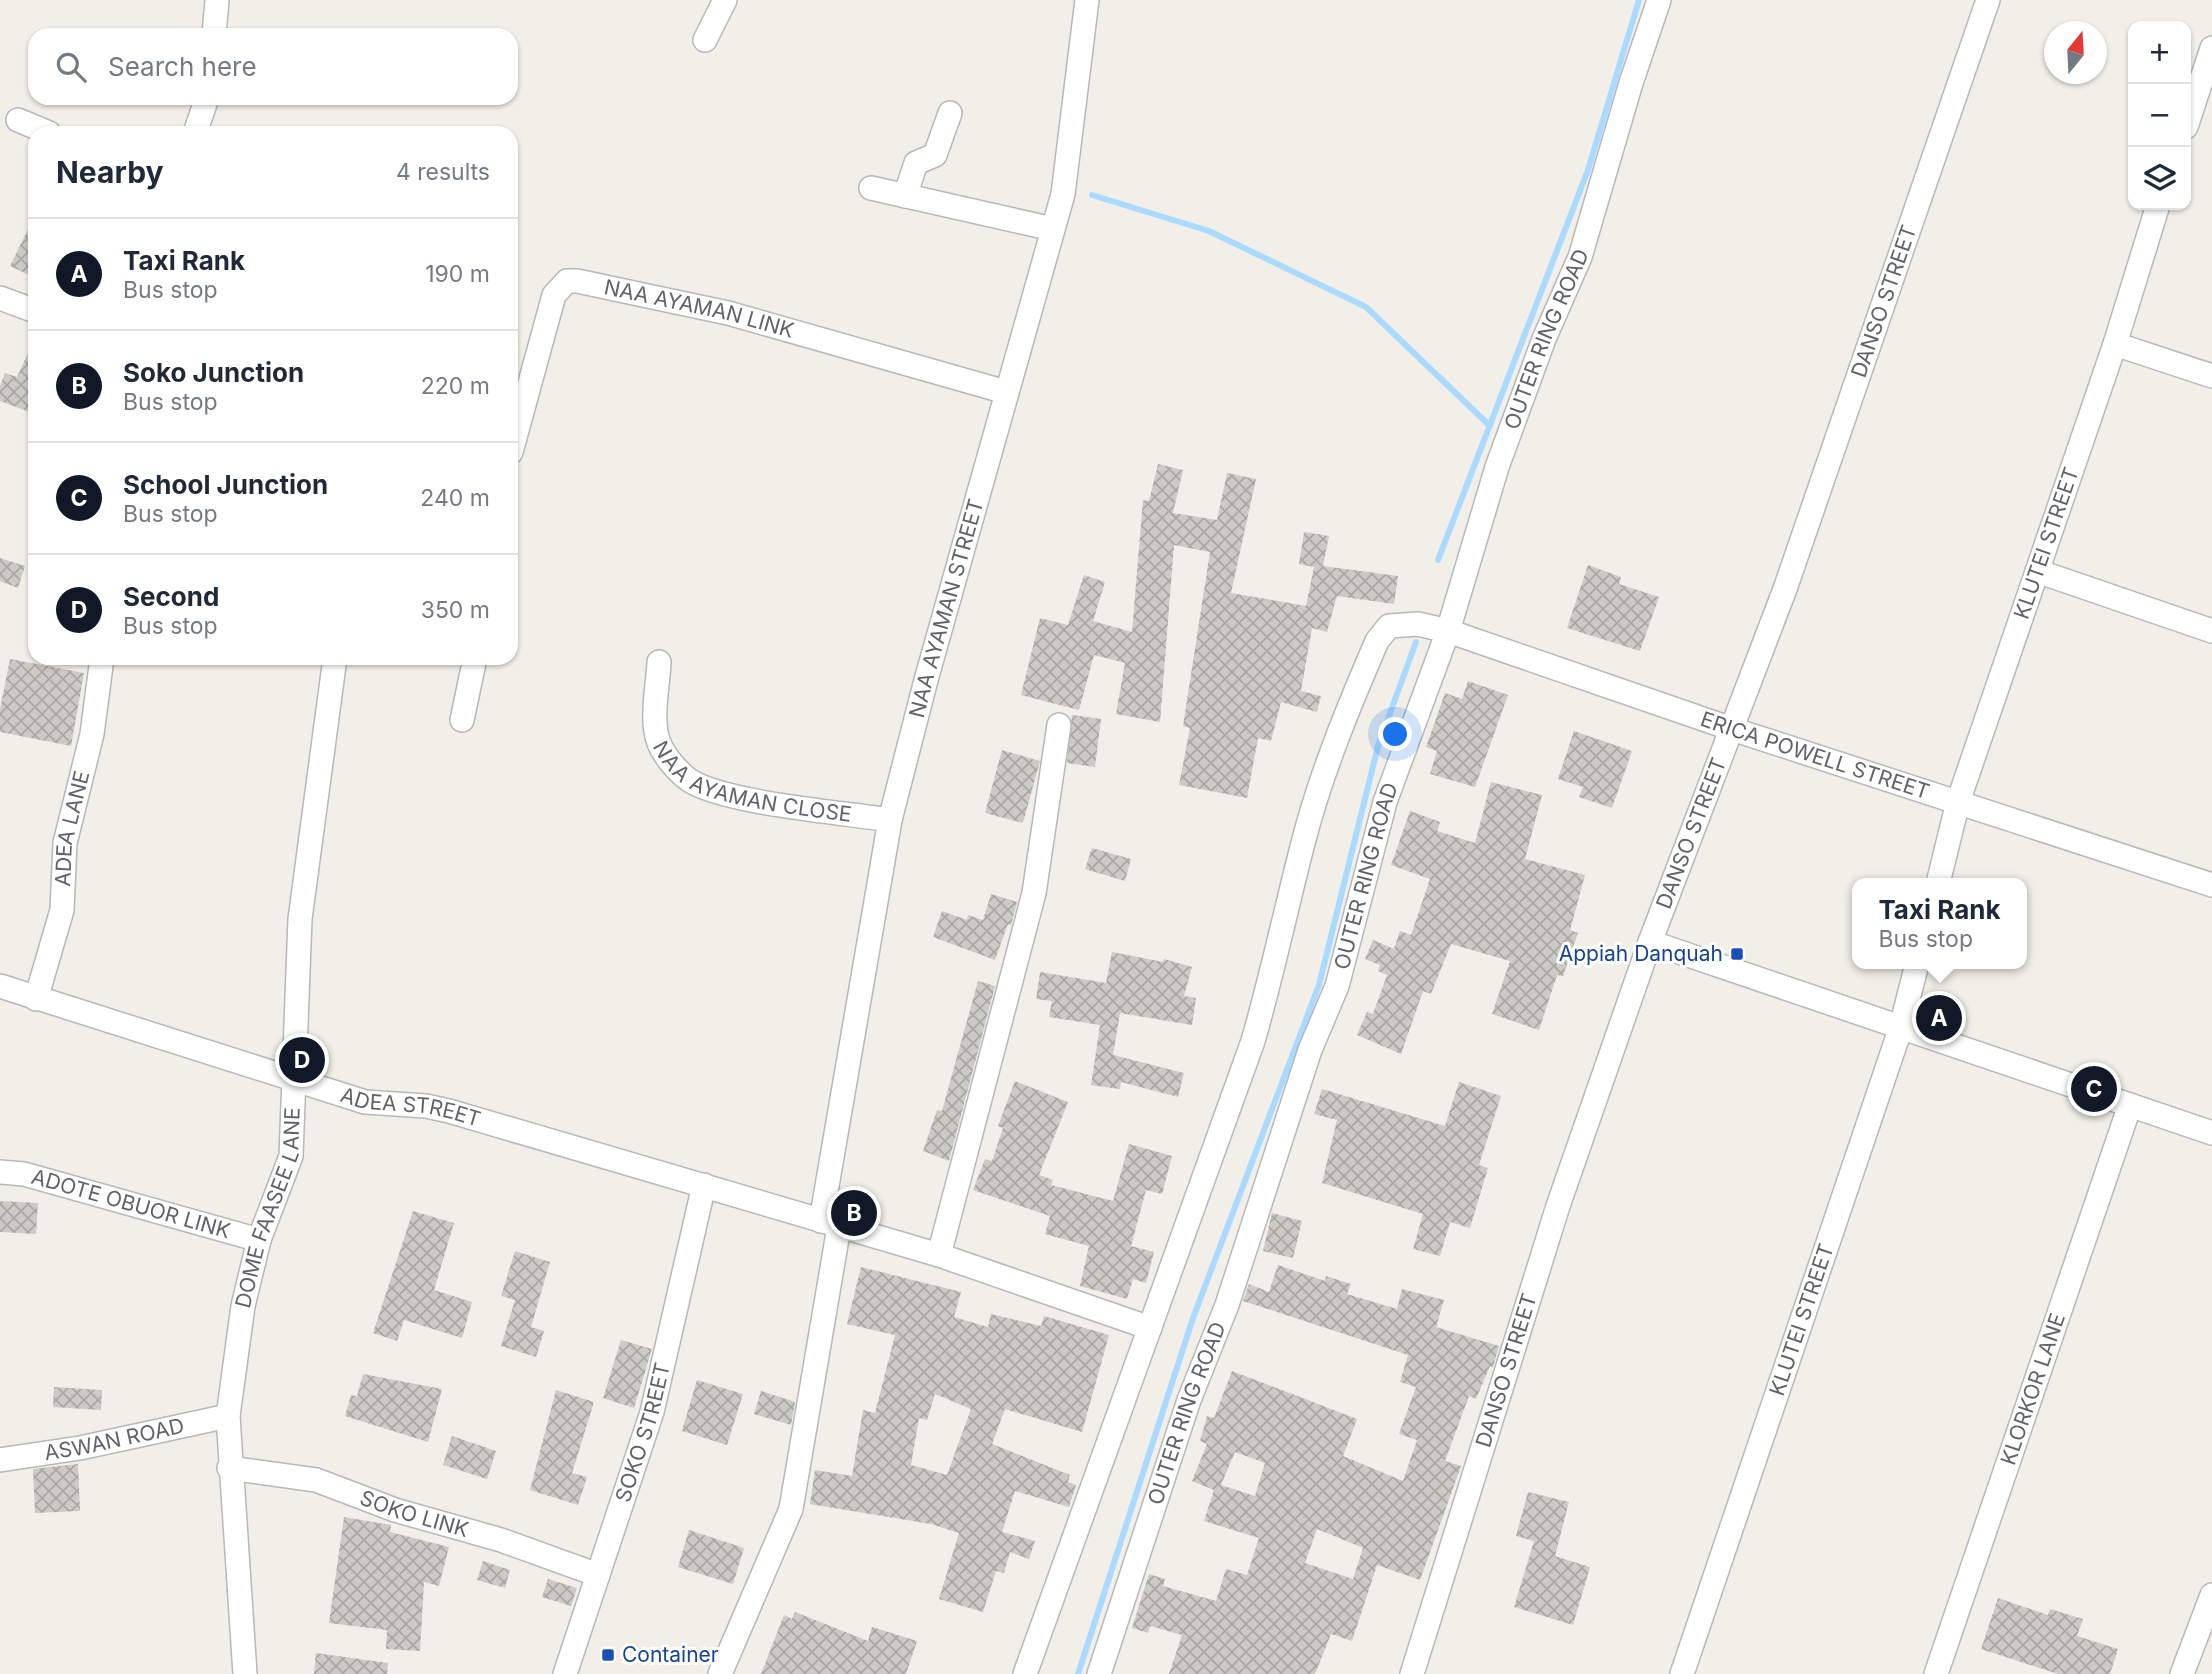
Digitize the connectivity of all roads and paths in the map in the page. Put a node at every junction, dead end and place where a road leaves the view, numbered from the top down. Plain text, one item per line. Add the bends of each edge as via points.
1 (217, 0) edge
2 (724, 0) edge
3 (1087, 0) edge
4 (1659, 0) edge
5 (1988, 0) edge
6 (215, 28) edge
7 (705, 40) dead end
8 (2212, 48) edge
9 (205, 105) edge
10 (2191, 112) edge
11 (950, 113) dead end
12 (18, 120) dead end
13 (32, 126) edge
14 (197, 126) edge
15 (871, 188) dead end
16 (905, 196) junction
17 (2156, 210) edge
18 (1053, 229) junction
19 (0, 298) edge
20 (28, 308) edge
21 (2115, 344) junction
22 (2212, 376) edge
23 (1006, 392) junction
24 (518, 426) edge
25 (2037, 571) junction
26 (1448, 631) junction
27 (2212, 631) edge
28 (659, 662) dead end
29 (101, 665) edge
30 (334, 665) edge
31 (474, 665) edge
32 (462, 720) dead end
33 (1059, 725) dead end
34 (1732, 729) junction
35 (1958, 802) junction
36 (890, 820) junction
37 (1939, 878) edge
38 (2212, 885) edge
39 (1650, 942) junction
40 (1916, 969) edge
41 (0, 986) edge
42 (36, 999) junction
43 (1901, 1027) junction
44 (294, 1082) junction
45 (2130, 1105) junction
46 (2212, 1133) edge
47 (0, 1172) edge
48 (704, 1185) junction
49 (830, 1224) junction
50 (259, 1240) junction
51 (939, 1255) junction
52 (1150, 1328) junction
53 (228, 1416) junction
54 (0, 1460) edge
55 (229, 1468) junction
56 (598, 1575) junction
57 (2212, 1595) edge
58 (245, 1674) edge
59 (565, 1674) edge
60 (720, 1674) edge
61 (1025, 1674) edge
62 (1099, 1674) edge
63 (1412, 1674) edge
64 (1682, 1674) edge
65 (1936, 1674) edge
66 (2182, 1674) edge

1 - 6 street
2 - 7 street
3 - 18 street, NAA AYAMAN STREET via 1067,171
4 - 26 street, OUTER RING ROAD via 1580,257 1497,467
5 - 34 street, DANSO STREET via 1785,589
8 - 10 street
9 - 14 street
11 - 16 street via 935,155 916,163
12 - 13 street
15 - 16 street
16 - 18 street
17 - 21 street, KLUTEI STREET
18 - 23 street, NAA AYAMAN STREET
19 - 20 street
21 - 22 street
21 - 25 street, KLUTEI STREET
23 - 24 street, NAA AYAMAN LINK via 728,313 567,281 554,295
23 - 36 street, NAA AYAMAN STREET
25 - 27 street
25 - 35 street, KLUTEI STREET
26 - 34 street, ERICA POWELL STREET
26 - 52 street, ERICA POWELL STREET via 1418,624 1389,626 1377,641 1303,842 1253,1041
26 - 62 street, OUTER RING ROAD via 1385,802 1337,986 1310,1050
28 - 36 street, NAA AYAMAN CLOSE via 659,742 672,764 690,781 773,803
29 - 42 street, ADEA LANE via 92,734 65,843 62,910
30 - 44 street, DOME FAASEE LANE via 300,919
31 - 32 street
33 - 51 street via 1034,893
34 - 35 street, ERICA POWELL STREET
34 - 39 street, DANSO STREET
35 - 37 street, KLUTEI STREET
35 - 38 street, ERICA POWELL STREET
36 - 49 street, NAA AYAMAN STREET
39 - 43 street
39 - 63 street, DANSO STREET via 1512,1345
40 - 43 street, KLUTEI STREET
41 - 42 street, ADEA STREET
42 - 44 street, ADEA STREET
43 - 45 street
43 - 64 street, KLUTEI STREET
44 - 48 street, ADEA STREET via 365,1102 449,1111
44 - 50 street, DOME FAASEE LANE via 291,1156
45 - 46 street
45 - 65 street, KLORKOR LANE
47 - 50 street, ADOTE OBUOR LINK via 24,1174
48 - 49 street, ADEA STREET
48 - 56 street, SOKO STREET via 652,1412
49 - 51 street, ADEA STREET
49 - 60 street, NAA AYAMAN STREET via 792,1509
50 - 53 street, DOME FAASEE LANE via 236,1342
51 - 52 street, ADEA STREET
52 - 61 street
53 - 54 street, ASWAN ROAD
53 - 55 street, DOME FAASEE LANE
55 - 56 street, SOKO LINK via 316,1480
55 - 58 street, DOME FAASEE LANE
56 - 59 street, SOKO STREET
57 - 66 street

